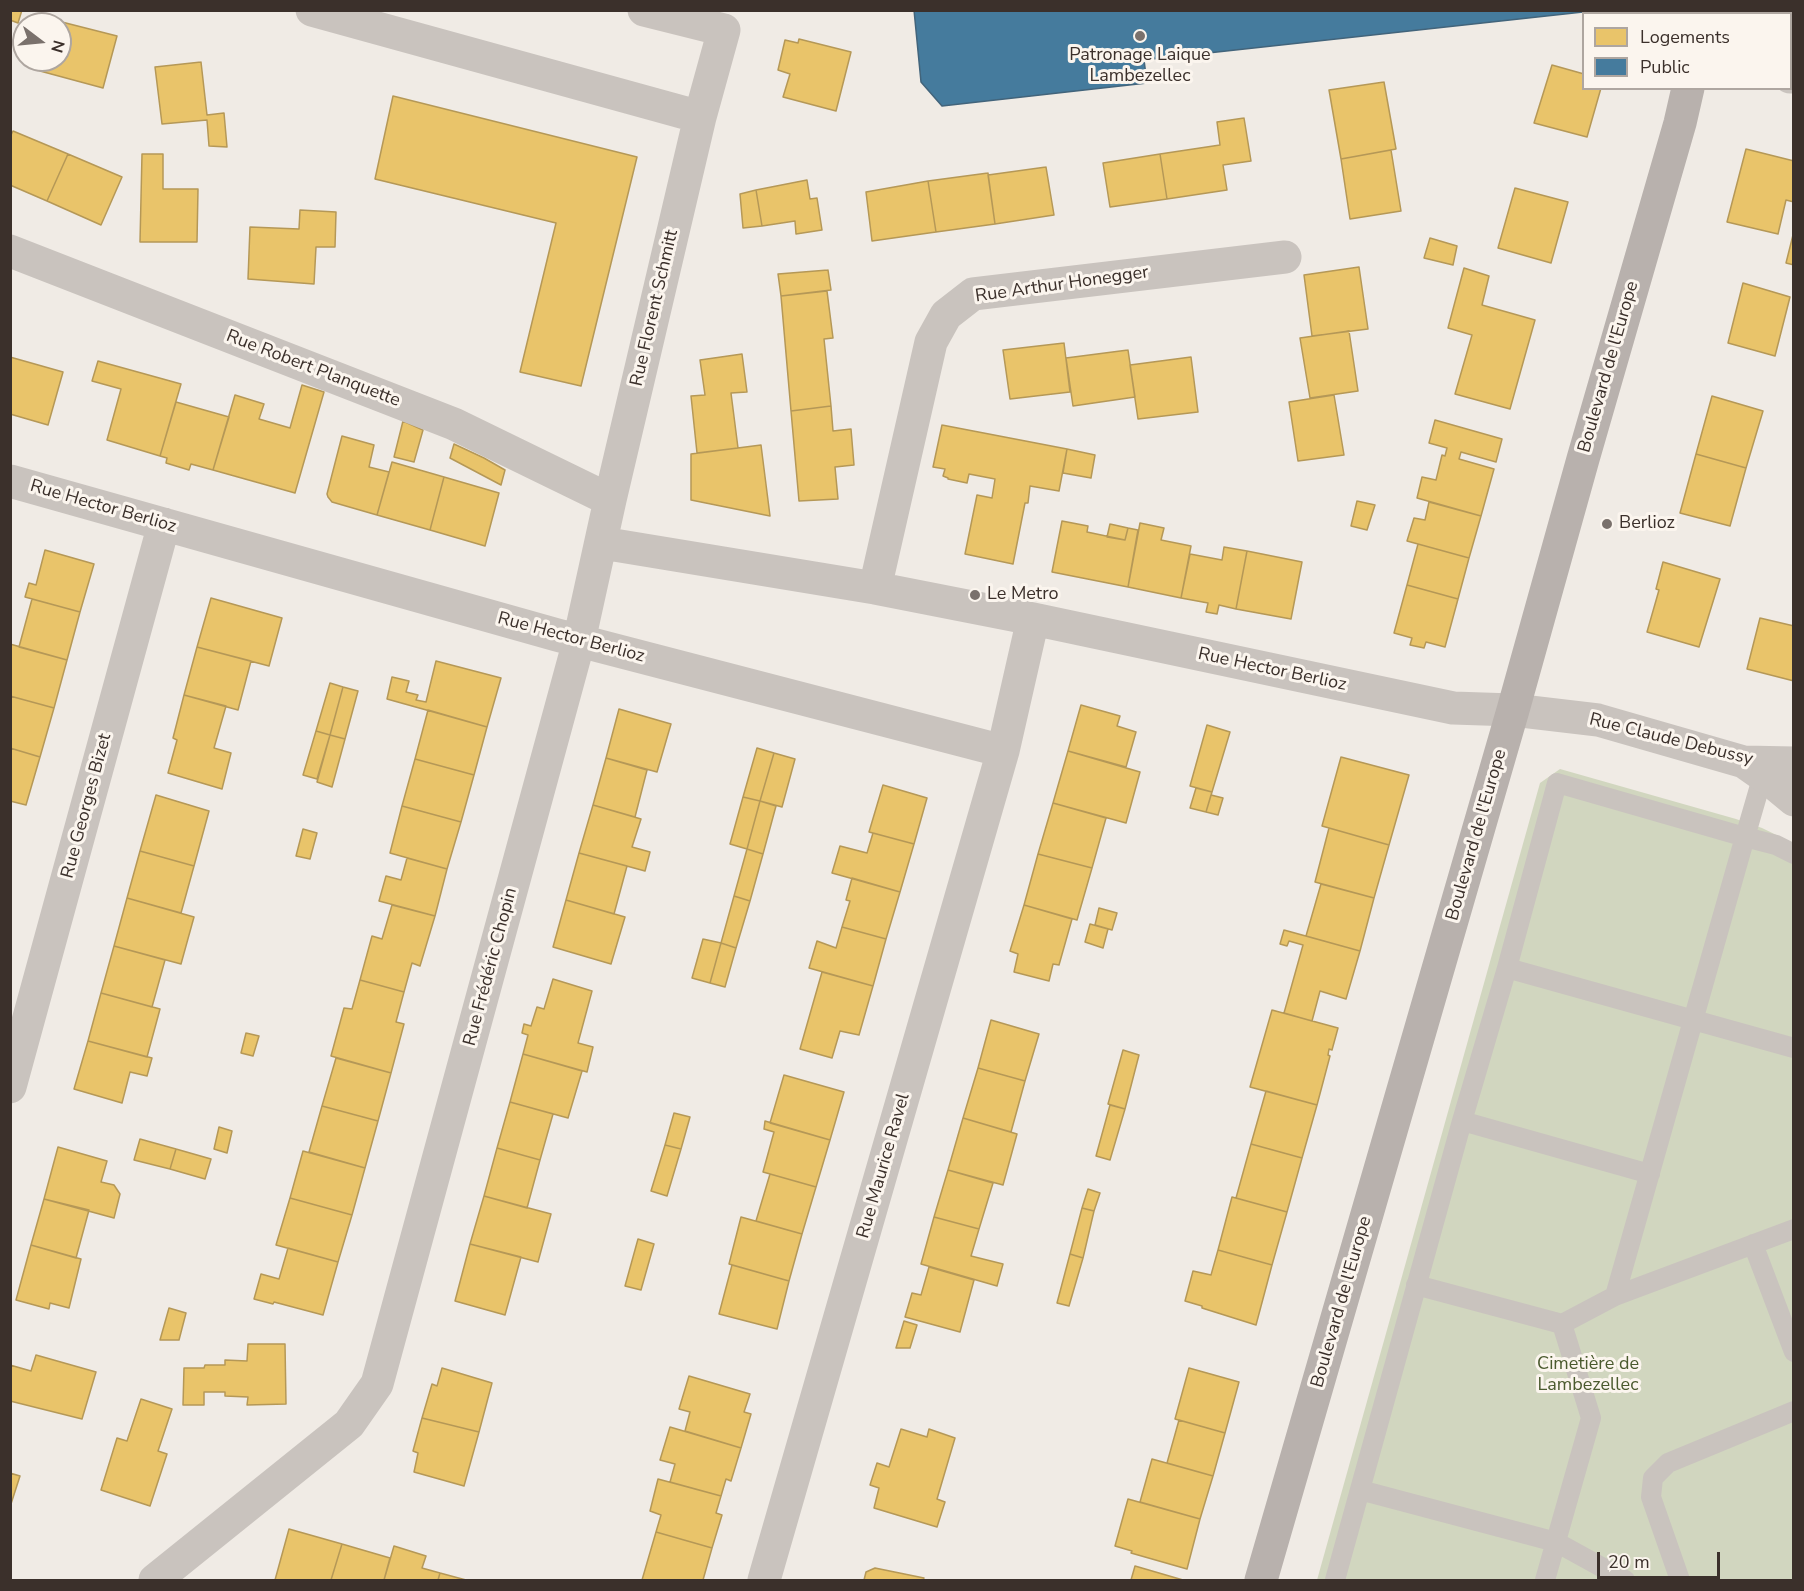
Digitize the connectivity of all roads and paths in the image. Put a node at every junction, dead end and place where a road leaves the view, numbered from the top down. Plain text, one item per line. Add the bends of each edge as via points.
1 (644, 10) edge
2 (329, 13) edge
3 (1688, 90) edge
4 (700, 117) junction
5 (10, 250) edge
6 (1285, 257) dead end
7 (10, 481) edge
8 (610, 500) junction
9 (164, 524) junction
10 (602, 543) junction
11 (875, 588) junction
12 (1033, 619) junction
13 (579, 641) junction
14 (1513, 710) junction
15 (1003, 751) junction
16 (1794, 763) edge
17 (1753, 769) junction
18 (1794, 800) edge
19 (1745, 837) junction
20 (1794, 854) edge
21 (1507, 968) junction
22 (1693, 1019) junction
23 (1794, 1048) edge
24 (10, 1087) edge
25 (1462, 1120) junction
26 (1650, 1174) junction
27 (1794, 1229) edge
28 (1753, 1244) junction
29 (1416, 1286) junction
30 (1615, 1296) junction
31 (1562, 1324) junction
32 (1794, 1352) edge
33 (1794, 1411) edge
34 (1360, 1490) junction
35 (1556, 1542) junction
36 (155, 1581) edge
37 (764, 1581) edge
38 (1261, 1581) edge
39 (1335, 1581) edge
40 (1545, 1581) edge
41 (1625, 1581) edge
42 (1680, 1581) edge

1 - 4 street, Rue Florent Schmitt via 724,30
2 - 4 street
3 - 14 main road, Boulevard de l'Europe
4 - 8 street, Rue Florent Schmitt
5 - 8 street, Rue Robert Planquette via 454,424
6 - 11 street, Rue Arthur Honegger via 973,294 946,315 931,342
7 - 9 street, Rue Hector Berlioz
8 - 10 street, Rue Frédéric Chopin
9 - 13 street, Rue Hector Berlioz
9 - 24 street, Rue Georges Bizet
10 - 11 street, Rue Hector Berlioz
10 - 13 street, Rue Frédéric Chopin
11 - 12 street, Rue Hector Berlioz
12 - 14 street, Rue Hector Berlioz via 1433,705
12 - 15 street
13 - 15 street, Rue Hector Berlioz
13 - 36 street, Rue Frédéric Chopin via 377,1384 349,1424
14 - 17 street, Rue Claude Debussy via 1598,720
14 - 38 main road, Boulevard de l'Europe
15 - 37 street, Rue Maurice Ravel
16 - 17 street, Rue Claude Debussy
17 - 18 street
17 - 19 lane
19 - 20 lane
19 - 21 lane via 1557,783
19 - 22 lane
21 - 22 lane
21 - 25 lane
22 - 23 lane
22 - 26 lane
25 - 26 lane
25 - 29 lane
26 - 30 lane
27 - 28 lane
28 - 30 lane
28 - 32 lane
29 - 31 lane
29 - 34 lane
30 - 31 lane
31 - 35 lane via 1591,1418
33 - 42 lane via 1668,1463 1653,1478 1651,1497
34 - 35 lane
34 - 39 lane
35 - 40 lane
35 - 41 lane

